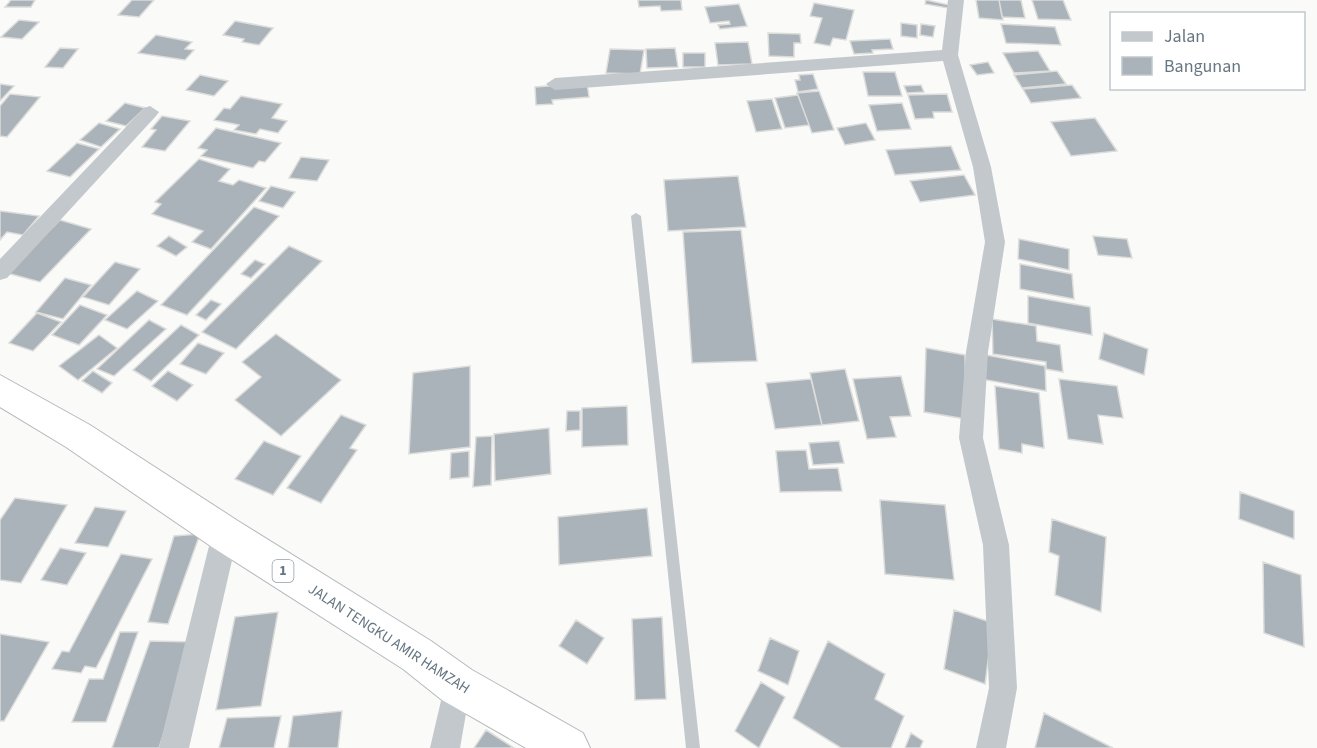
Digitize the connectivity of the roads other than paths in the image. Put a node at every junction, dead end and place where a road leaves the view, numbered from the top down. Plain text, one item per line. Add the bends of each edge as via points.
1 (956, 0) edge
2 (951, 55) junction
3 (555, 84) dead end
4 (150, 112) dead end
5 (636, 216) dead end
6 (0, 272) edge
7 (0, 390) edge
8 (225, 534) junction
9 (457, 685) junction
10 (174, 748) edge
11 (445, 748) edge
12 (568, 748) edge
13 (693, 748) edge
14 (991, 748) edge

1 - 2 street
2 - 3 street
2 - 14 street via 982,167 995,242 977,352 971,438 996,545 1003,688
4 - 6 street
5 - 13 lane
7 - 8 highway, JALAN TENGKU AMIR HAMZAH / 1 via 78,436
8 - 9 highway, JALAN TENGKU AMIR HAMZAH / 1 via 417,655
8 - 10 street
9 - 11 street
9 - 12 highway, JALAN TENGKU AMIR HAMZAH / 1

